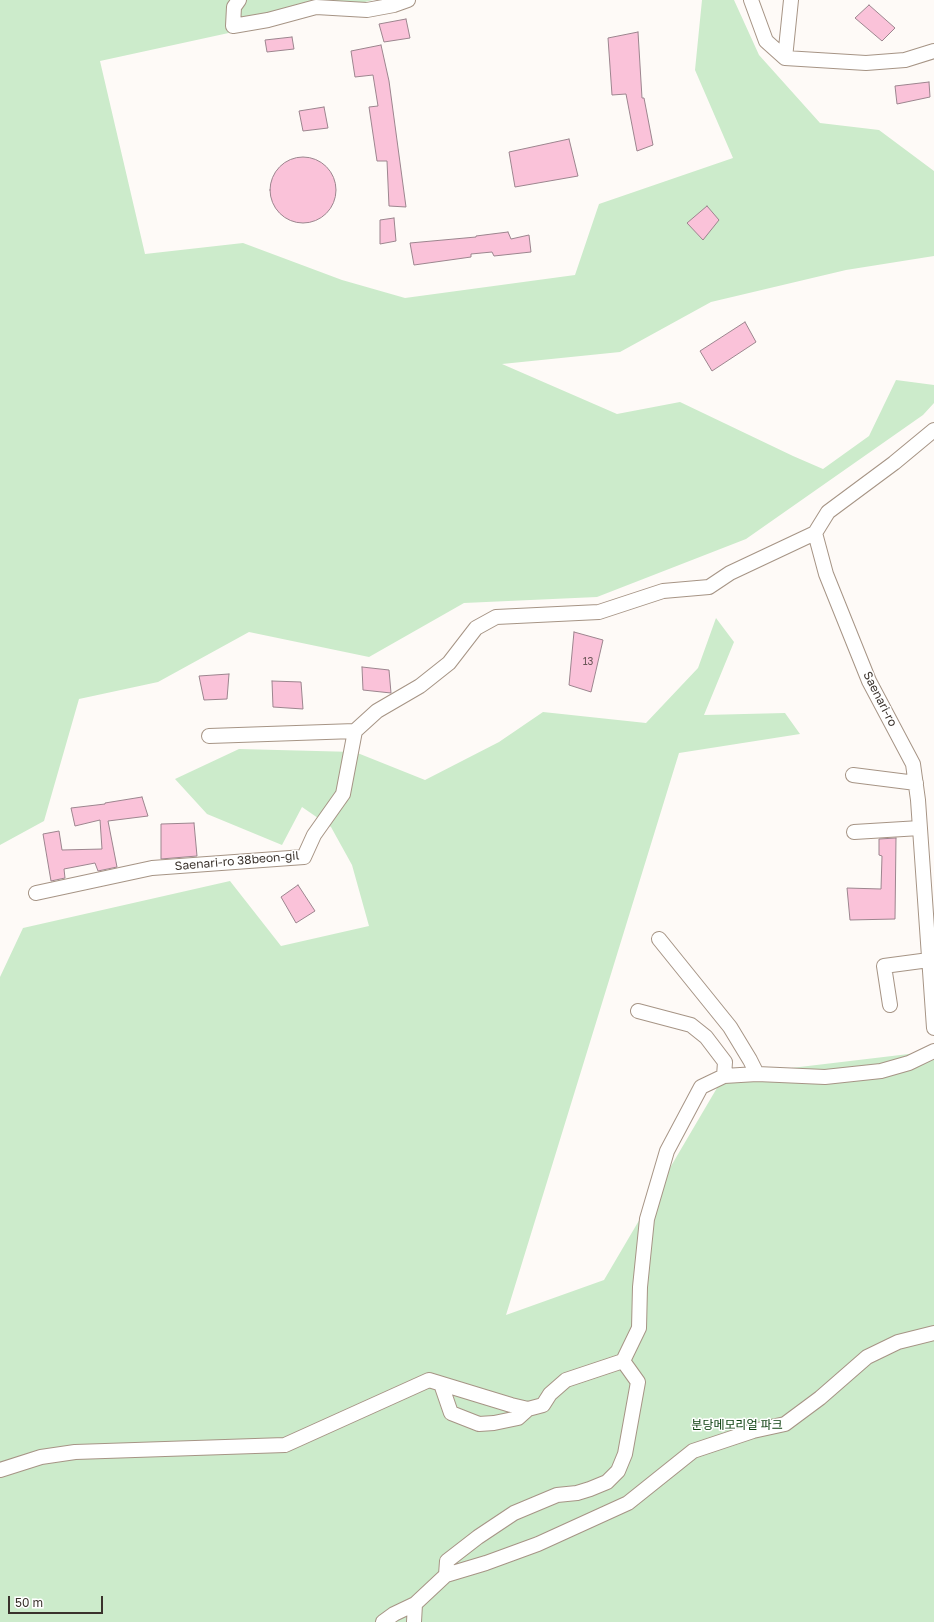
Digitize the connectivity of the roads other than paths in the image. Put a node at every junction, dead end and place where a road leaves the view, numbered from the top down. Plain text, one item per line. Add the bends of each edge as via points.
1 (239, 0) edge
2 (408, 0) edge
3 (751, 0) edge
4 (791, 0) edge
5 (934, 51) edge
6 (785, 58) junction
7 (934, 430) edge
8 (814, 532) junction
9 (355, 731) junction
10 (209, 736) dead end
11 (853, 775) dead end
12 (916, 783) junction
13 (920, 828) junction
14 (854, 832) dead end
15 (922, 863) junction
16 (934, 874) edge
17 (36, 893) dead end
18 (659, 939) dead end
19 (929, 960) junction
20 (933, 998) edge
21 (890, 1005) dead end
22 (638, 1011) dead end
23 (934, 1028) edge
24 (934, 1052) edge
25 (757, 1074) junction
26 (724, 1076) junction
27 (934, 1333) edge
28 (623, 1361) junction
29 (441, 1384) junction
30 (528, 1409) junction
31 (0, 1470) edge
32 (446, 1575) junction
33 (415, 1604) junction
34 (383, 1622) edge
35 (414, 1622) edge

1 - 2 street via 234,7 233,26 316,7 368,10
3 - 6 street via 766,41
4 - 6 street
5 - 6 street via 905,60 866,63
7 - 8 street via 828,512
8 - 9 street via 730,573 709,587 663,591 599,612 496,616 476,628 449,663 420,686 377,711
8 - 12 street, Saenari-ro via 826,574 869,681 913,764
9 - 10 street
9 - 17 street, Saenari-ro 38beon-gil via 343,794 314,835 304,857 152,868
11 - 12 street
12 - 13 street, Saenari-ro
13 - 14 street
13 - 15 street, Saenari-ro
15 - 16 street
15 - 19 street, Saenari-ro
18 - 25 street via 730,1027
19 - 20 street, Saenari-ro
19 - 21 street via 884,966
20 - 23 street, Saenari-ro
22 - 26 street via 691,1025 706,1037 725,1062
24 - 25 street via 882,1071 825,1077
25 - 26 street
26 - 28 street via 701,1087 666,1151 647,1219 638,1328
27 - 32 street via 898,1342 867,1357 820,1398 785,1424 753,1431 693,1452 628,1503 530,1547 486,1564
28 - 30 street via 566,1380 550,1394 543,1405
28 - 32 street via 638,1382 625,1454 618,1471 607,1482 577,1493 557,1495 514,1513 478,1536 448,1561
29 - 30 street
29 - 30 street via 451,1412 479,1424 518,1418
29 - 31 street via 429,1380 285,1445 75,1452 41,1457
32 - 33 street
33 - 34 street
33 - 35 street

